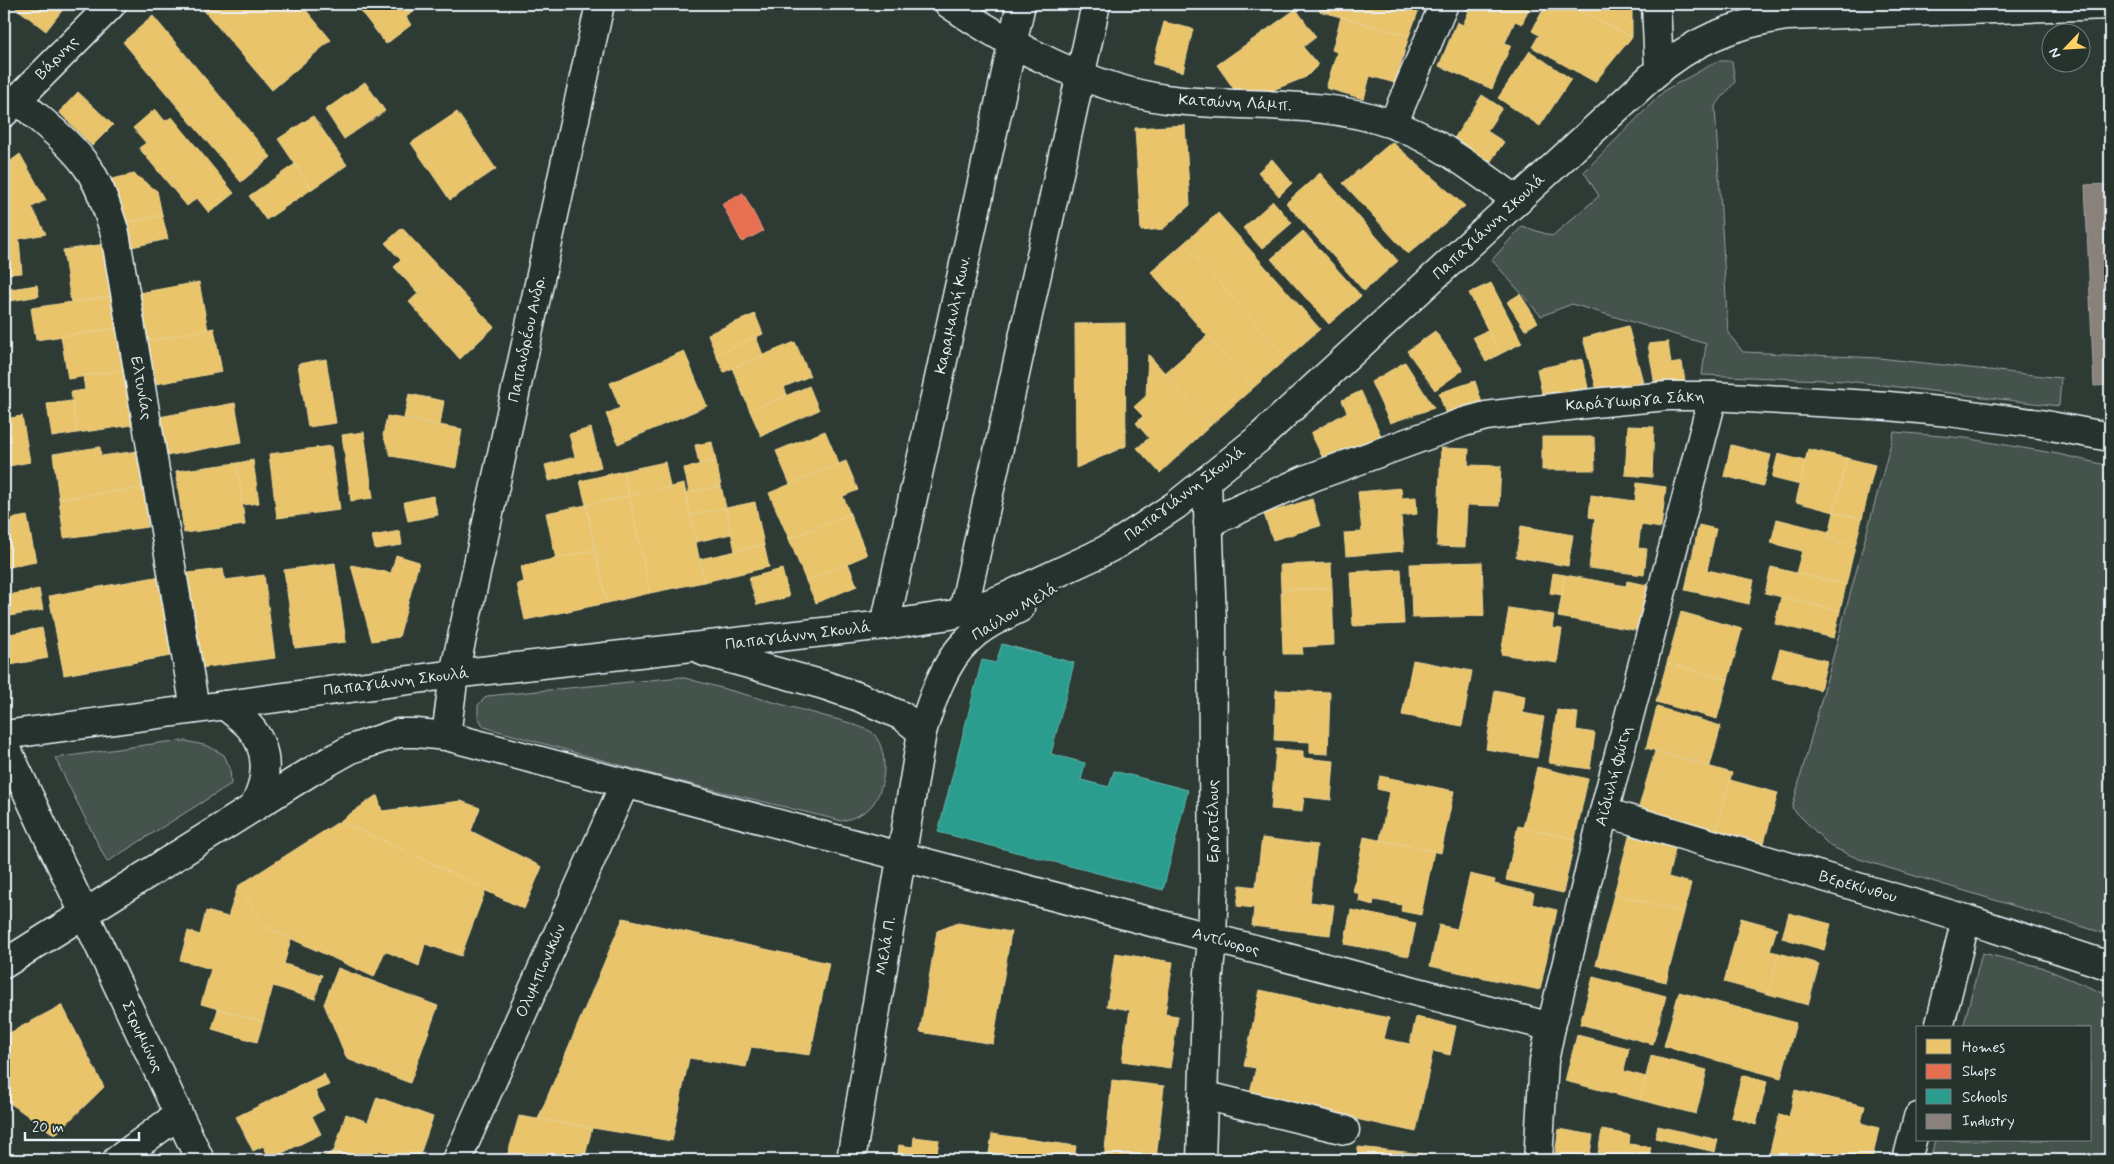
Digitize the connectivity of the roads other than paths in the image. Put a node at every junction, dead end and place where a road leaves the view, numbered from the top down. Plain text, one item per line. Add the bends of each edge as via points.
1 (112, 4) edge
2 (600, 4) edge
3 (949, 4) edge
4 (1021, 4) edge
5 (1096, 4) edge
6 (1444, 4) edge
7 (1656, 4) edge
8 (2110, 6) edge
9 (1879, 8) edge
10 (1013, 43) junction
11 (1660, 69) junction
12 (1081, 75) junction
13 (11, 107) edge
14 (1393, 124) junction
15 (1518, 201) junction
16 (1713, 396) junction
17 (2110, 437) edge
18 (1207, 481) junction
19 (1208, 523) junction
20 (1094, 556) junction
21 (963, 612) junction
22 (885, 625) junction
23 (691, 648) junction
24 (454, 674) junction
25 (224, 705) junction
26 (195, 709) junction
27 (922, 732) junction
28 (4, 735) edge
29 (446, 736) junction
30 (4, 743) edge
31 (625, 783) junction
32 (252, 808) junction
33 (1604, 812) junction
34 (900, 856) junction
35 (84, 912) junction
36 (1966, 919) junction
37 (1212, 938) junction
38 (4, 964) edge
39 (2110, 966) edge
40 (1939, 1026) edge
41 (1551, 1027) junction
42 (1203, 1095) junction
43 (178, 1115) junction
44 (1916, 1125) edge
45 (1345, 1130) dead end
46 (116, 1160) edge
47 (200, 1160) edge
48 (457, 1160) edge
49 (851, 1160) edge
50 (1202, 1160) edge
51 (1538, 1160) edge
52 (1907, 1160) edge

1 - 13 street, Βάρνης
2 - 24 street, Παπανδρέου Ανδρ.
3 - 10 street, Κατσώνη Λάμπ.
4 - 10 street, Καραμανλή Κων.
5 - 12 street
6 - 14 street
7 - 11 street
8 - 9 street, Παπαγιάννη Σκουλά
9 - 11 street, Παπαγιάννη Σκουλά via 1787,16 1749,23 1708,37
10 - 12 street, Κατσώνη Λάμπ.
10 - 22 street, Καραμανλή Κων.
11 - 15 street, Παπαγιάννη Σκουλά
12 - 14 street, Κατσώνη Λάμπ. via 1130,92 1168,99 1310,107
12 - 21 street
13 - 26 street, Ελτυνίας via 79,156 100,191 115,233
14 - 15 street, Κατσώνη Λάμπ. via 1447,152
15 - 18 street, Παπαγιάννη Σκουλά via 1258,439
16 - 17 street, Καράγιωργα Σάκη via 1949,412
16 - 19 street, Καράγιωργα Σάκη via 1632,399 1479,418 1308,479
16 - 33 street, Αϊδινλή Φώτη
18 - 19 street, Εργοτέλους
18 - 20 street, Παπαγιάννη Σκουλά via 1144,527
19 - 37 street, Εργοτέλους via 1212,624
20 - 21 street, Παπαγιάννη Σκουλά via 1001,599
20 - 27 street, Παύλου Μελά via 1056,589 992,622 968,639 941,680
21 - 22 street, Παπαγιάννη Σκουλά
22 - 23 street, Παπαγιάννη Σκουλά
23 - 24 street, Παπαγιάννη Σκουλά
23 - 27 street via 859,697 902,716
24 - 25 street, Παπαγιάννη Σκουλά
24 - 29 street, Παπανδρέου Ανδρ.
25 - 26 street, Παπαγιάννη Σκουλά
25 - 32 street via 249,726 261,748 265,777 262,792
26 - 28 street, Παπαγιάννη Σκουλά
27 - 34 street, Μελά Π.
29 - 31 street, Αντίνορος
29 - 32 street, Αντίνορος via 398,733 364,743
30 - 35 street, Στρυμώνος
31 - 34 street, Αντίνορος
31 - 48 street, Ολυμπιονικών
32 - 35 street, Αντίνορος
33 - 36 street, Βερεκύνθου
33 - 41 street, Αϊδινλή Φώτη
34 - 37 street, Αντίνορος
34 - 49 street, Μελά Π.
35 - 38 street, Αντίνορος
35 - 43 street, Στρυμώνος
36 - 39 street, Βερεκύνθου
36 - 40 street
37 - 41 street, Αντίνορος
37 - 42 street, Εργοτέλους
41 - 51 street, Αϊδινλή Φώτη via 1544,1061
42 - 45 street
42 - 50 street, Εργοτέλους
43 - 46 street
43 - 47 street, Στρυμώνος
44 - 52 street

